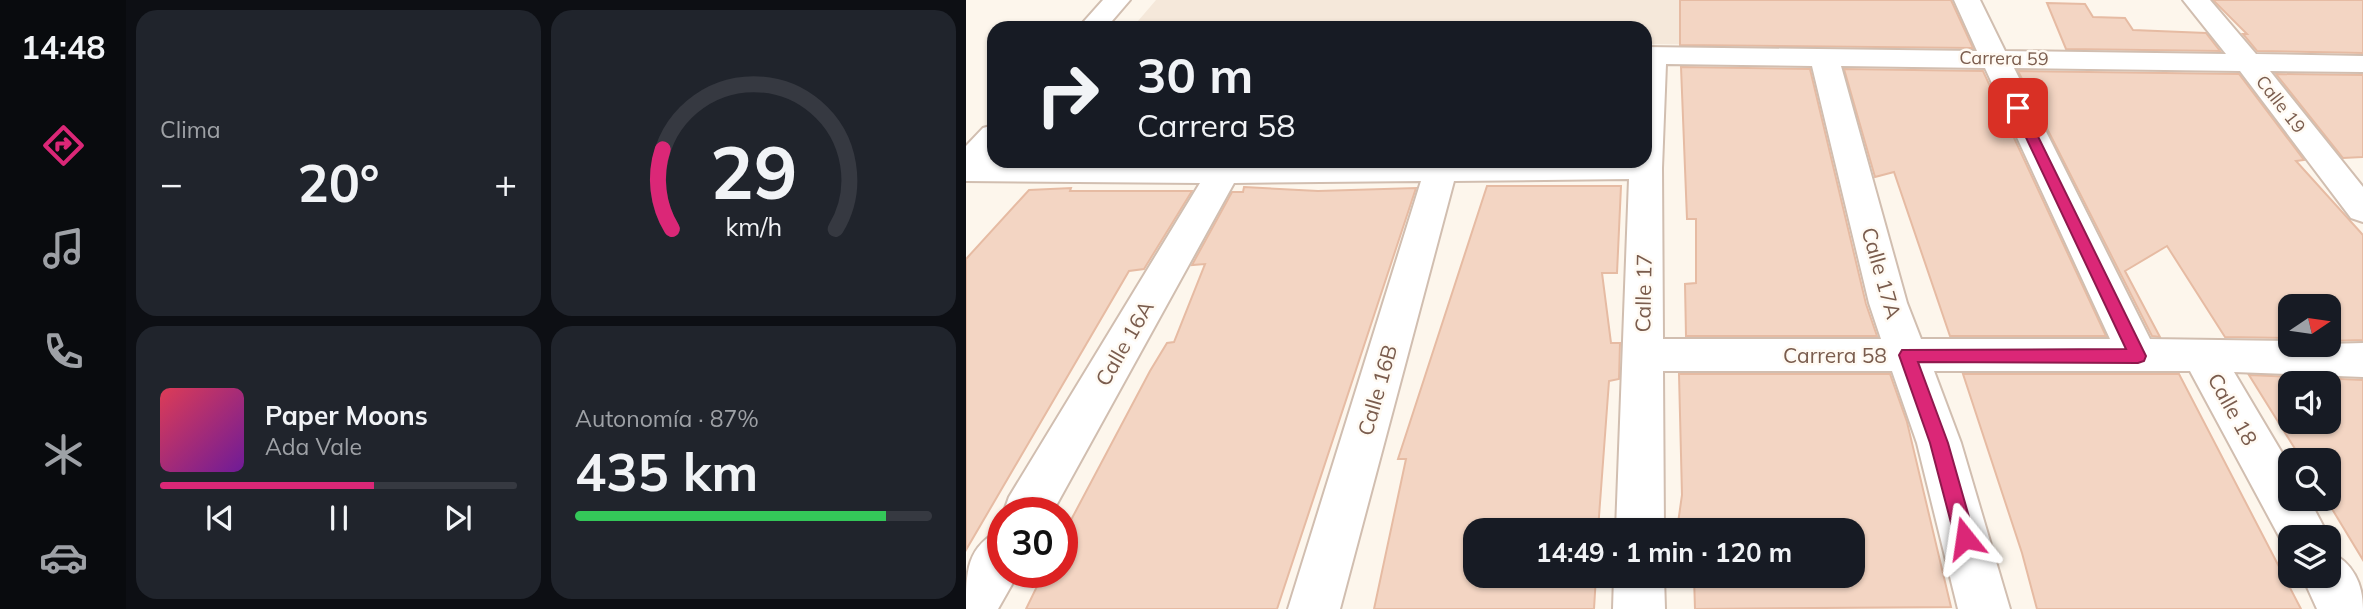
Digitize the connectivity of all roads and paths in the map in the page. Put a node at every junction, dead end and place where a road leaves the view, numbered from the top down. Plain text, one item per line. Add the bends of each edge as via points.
1 (1116, 0) edge
2 (1968, 0) edge
3 (2196, 0) edge
4 (1097, 21) edge
5 (1652, 55) edge
6 (1824, 55) junction
7 (1994, 58) junction
8 (2247, 61) junction
9 (2363, 64) edge
10 (987, 143) edge
11 (966, 168) edge
12 (1646, 168) joint
13 (1440, 171) junction
14 (1223, 172) junction
15 (2363, 210) edge
16 (1642, 355) junction
17 (1908, 355) junction
18 (2202, 355) junction
19 (2138, 356) junction
20 (2363, 359) edge
21 (1035, 497) edge
22 (1640, 518) edge
23 (2298, 525) edge
24 (987, 580) edge
25 (1639, 588) edge
26 (2334, 588) edge
27 (970, 609) edge
28 (1314, 609) edge
29 (1639, 609) edge
30 (1984, 609) edge
31 (2345, 609) edge

1 - 4 street
2 - 7 street
3 - 8 street, Calle 19
5 - 6 street, Carrera 59
6 - 7 street, Carrera 59
6 - 17 street, Calle 17A via 1888,303
7 - 8 street, Carrera 59
7 - 19 street
8 - 9 street, Carrera 59
8 - 15 street, Calle 19
10 - 11 street
11 - 14 street
12 - 13 street
12 - 16 street, Calle 17
13 - 14 street
13 - 28 street, Calle 16B
14 - 21 street, Calle 16A
16 - 17 street, Carrera 58
16 - 22 street, Calle 17
17 - 19 street, Carrera 58
17 - 30 street, Calle 17A via 1939,443
18 - 19 street, Carrera 58
18 - 20 street, Carrera 58
18 - 23 street, Calle 18
24 - 27 street
25 - 29 street
26 - 31 street

